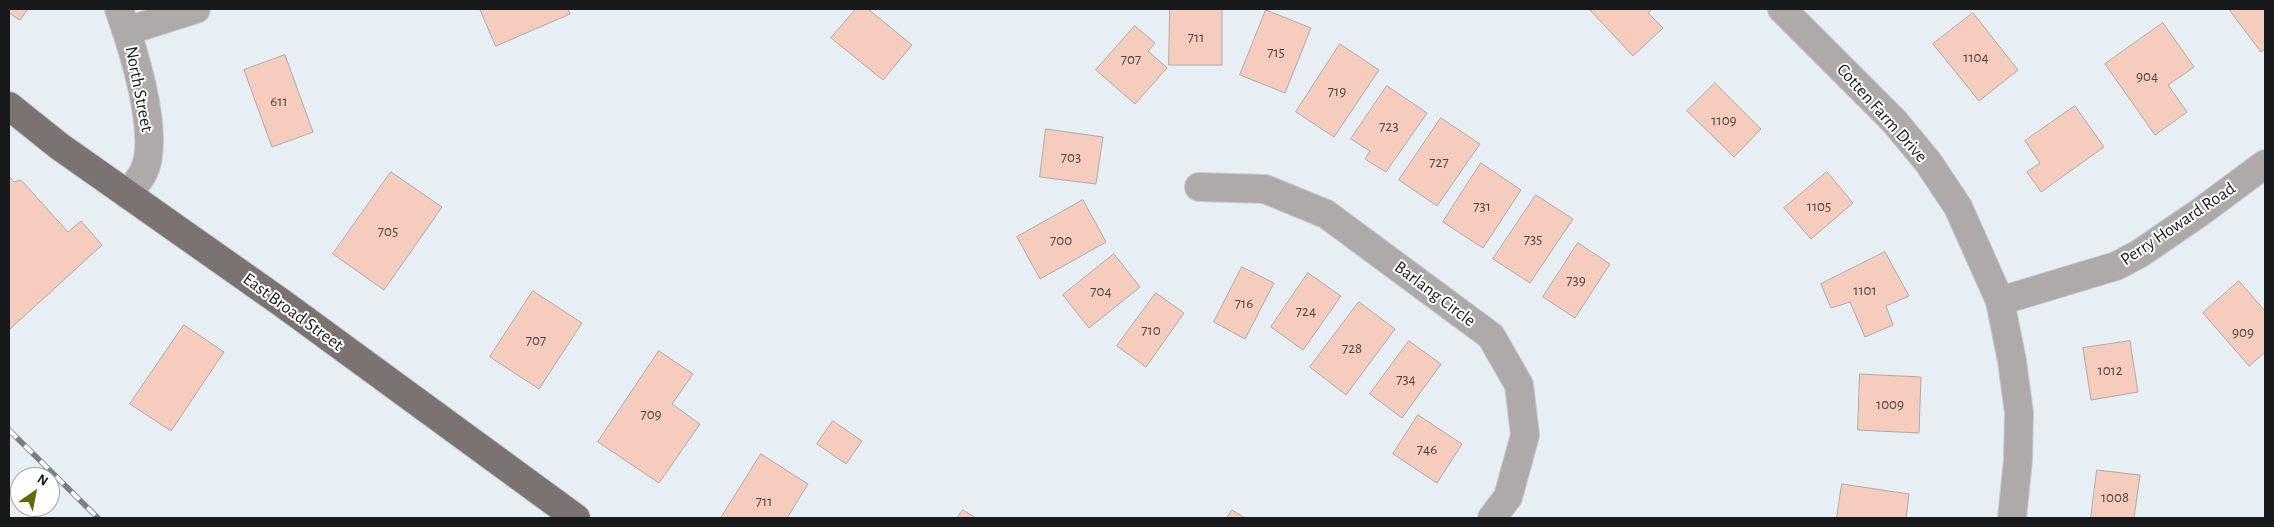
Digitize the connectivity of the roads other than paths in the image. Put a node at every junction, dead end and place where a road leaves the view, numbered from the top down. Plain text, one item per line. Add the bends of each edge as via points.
1 (196, 9) edge
2 (1782, 9) edge
3 (123, 20) edge
4 (9, 106) edge
5 (2265, 164) edge
6 (1198, 187) dead end
7 (128, 194) junction
8 (2000, 301) junction
9 (576, 518) edge
10 (1492, 518) edge
11 (2012, 518) edge

1 - 3 street
2 - 8 street, Cotten Farm Drive via 1894,121 1928,162 1958,206
3 - 7 street, North Street via 149,121 144,172
4 - 7 main road, East Broad Street
5 - 8 street, Perry Howard Road via 2199,213 2116,266
6 - 10 street, Barlang Circle via 1265,189 1326,214 1491,336 1519,385 1525,435 1508,497
7 - 9 main road, East Broad Street
8 - 11 street, Cotten Farm Drive via 2019,413

